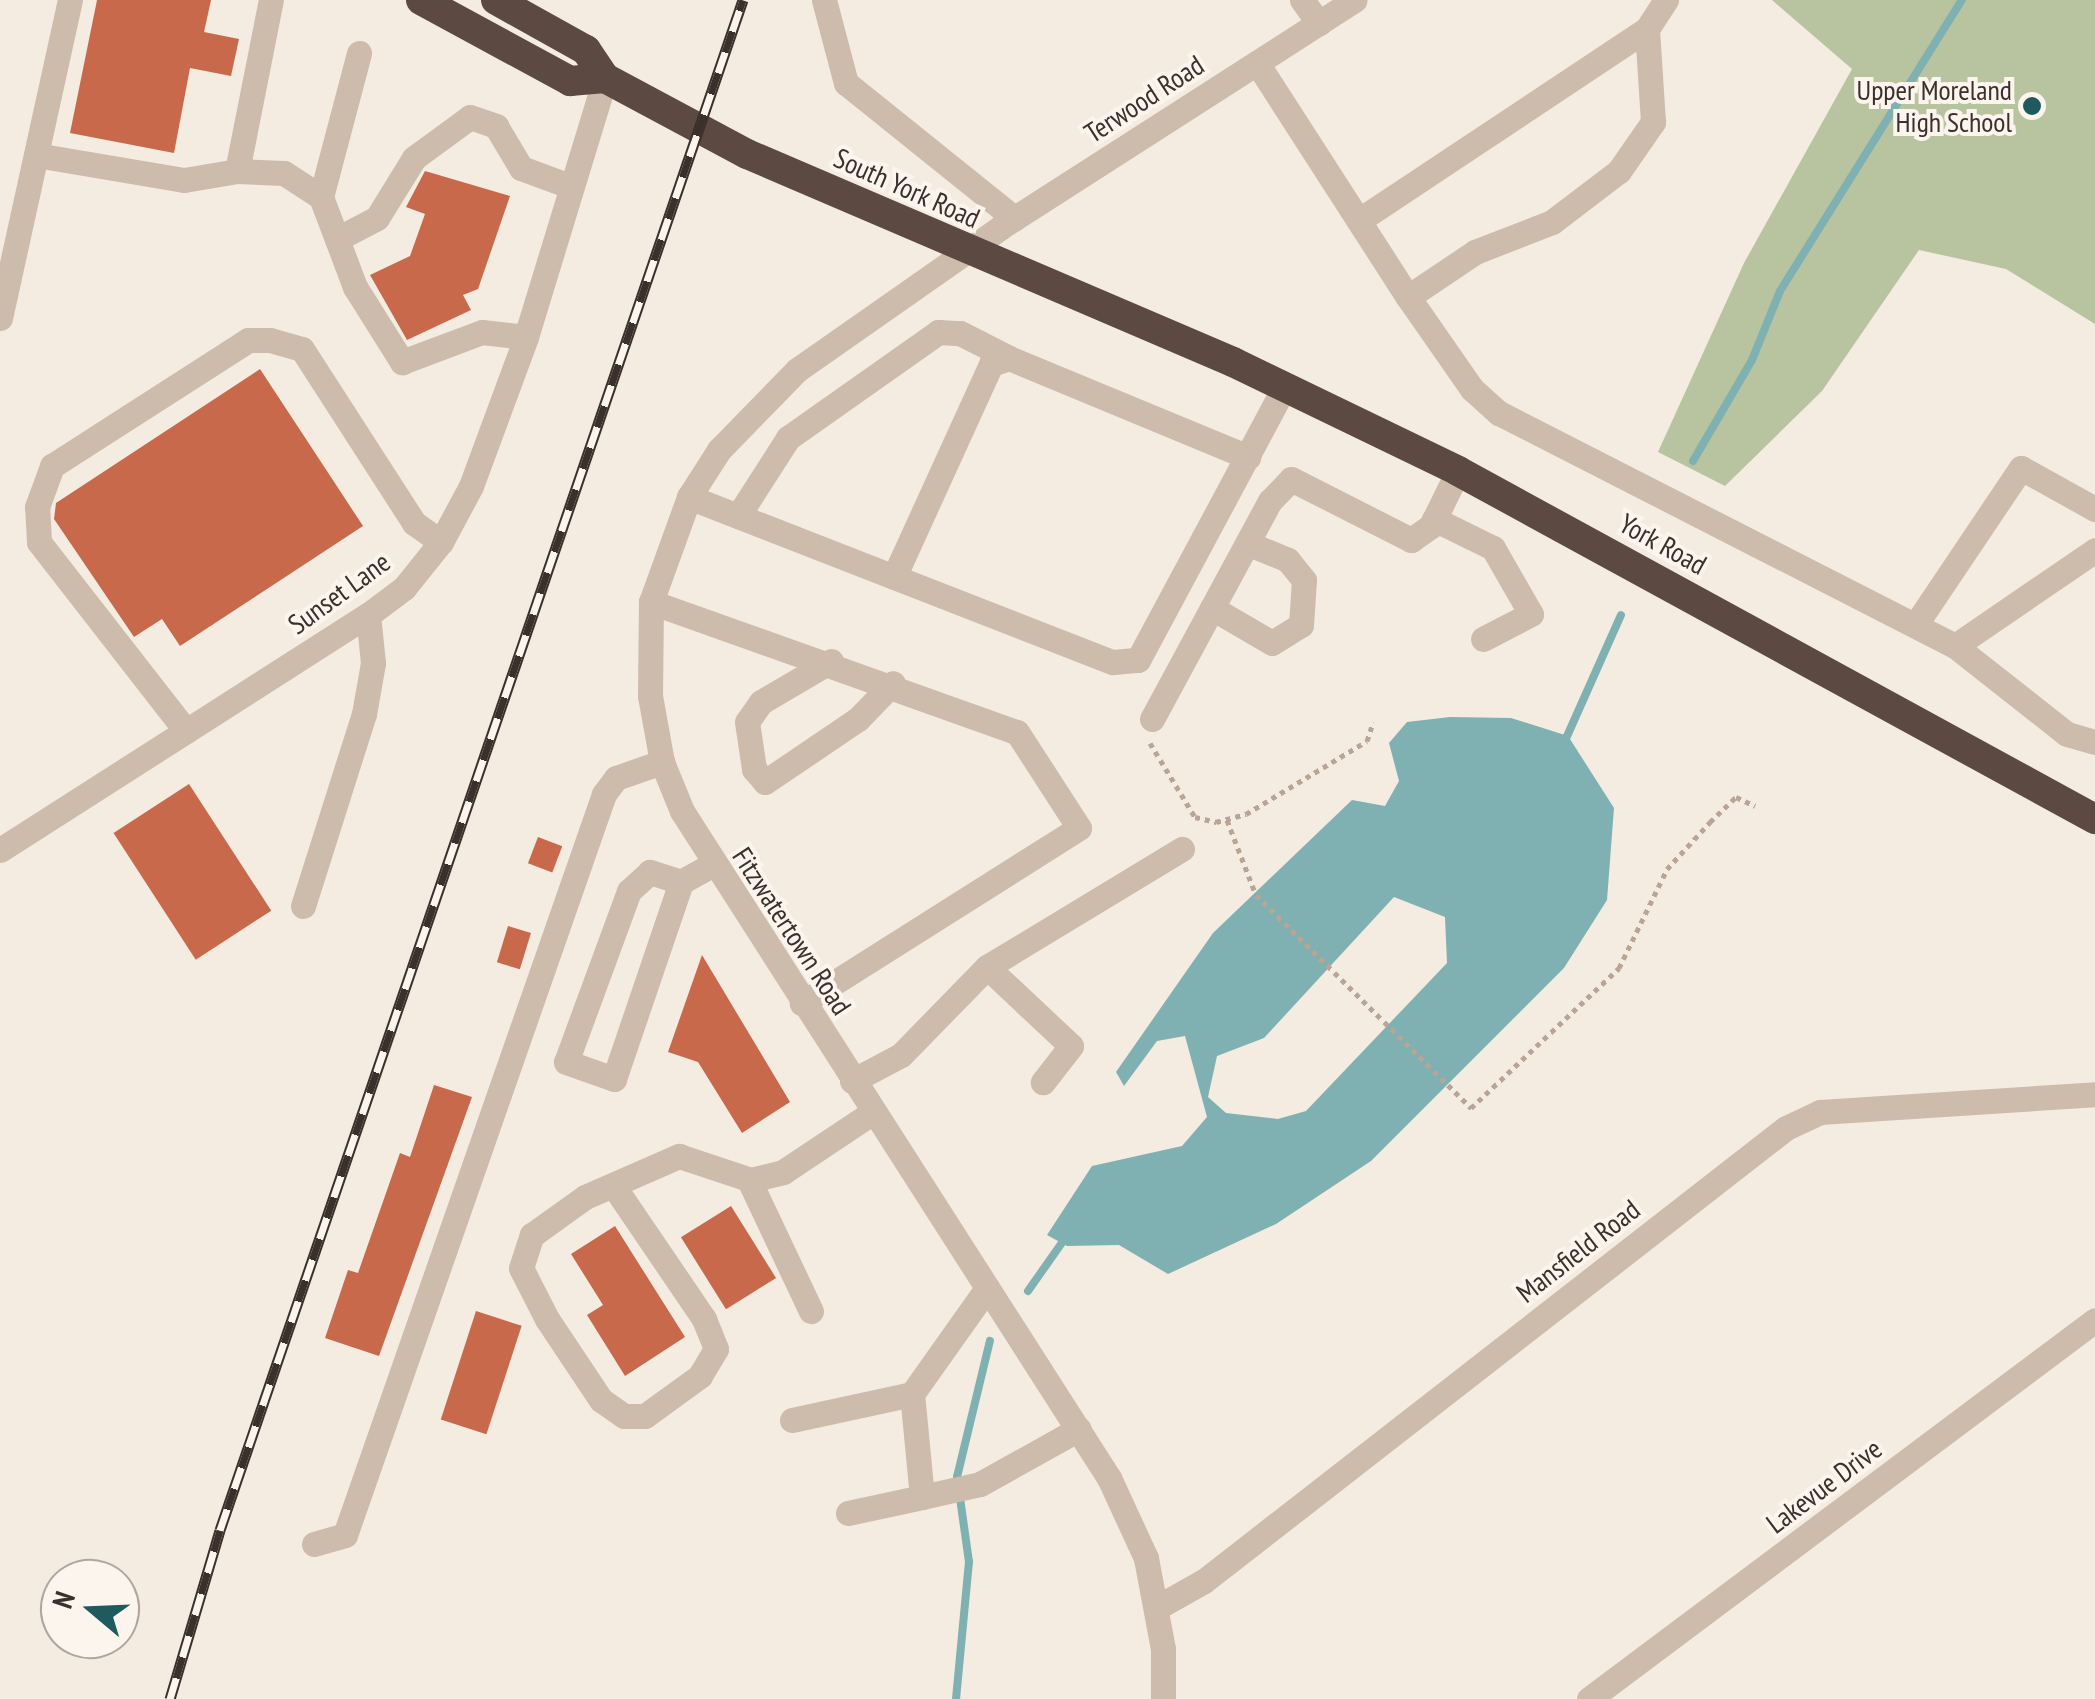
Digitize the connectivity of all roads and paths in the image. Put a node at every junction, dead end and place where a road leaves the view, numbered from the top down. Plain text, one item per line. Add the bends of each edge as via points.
1 (70, 0) edge
2 (271, 0) edge
3 (421, 0) edge
4 (496, 0) edge
5 (824, 0) edge
6 (1302, 0) edge
7 (1354, 0) edge
8 (1666, 0) edge
9 (1319, 23) junction
10 (1647, 29) junction
11 (359, 53) dead end
12 (1256, 63) junction
13 (605, 78) junction
14 (36, 155) junction
15 (237, 171) junction
16 (572, 186) junction
17 (321, 198) junction
18 (1014, 218) junction
19 (1361, 219) junction
20 (337, 239) junction
21 (967, 250) junction
22 (1408, 297) junction
23 (0, 318) edge
24 (526, 336) junction
25 (1189, 344) joint
26 (1009, 358) junction
27 (1284, 386) junction
28 (1248, 458) junction
29 (1458, 471) junction
30 (689, 498) junction
31 (2095, 508) edge
32 (738, 516) junction
33 (1434, 519) junction
34 (441, 542) junction
35 (1247, 544) junction
36 (2095, 550) edge
37 (894, 577) junction
38 (651, 602) junction
39 (1212, 608) junction
40 (368, 615) junction
41 (1916, 624) junction
42 (1483, 639) dead end
43 (1955, 646) junction
44 (831, 660) junction
45 (893, 683) junction
46 (1152, 719) joint
47 (1372, 722) dead end
48 (186, 731) junction
49 (2095, 742) edge
50 (662, 762) junction
51 (1755, 806) dead end
52 (2095, 819) edge
53 (1227, 820) junction
54 (1182, 849) dead end
55 (0, 850) edge
56 (712, 865) junction
57 (681, 882) junction
58 (303, 906) dead end
59 (987, 967) junction
60 (802, 1003) junction
61 (852, 1080) junction
62 (1043, 1082) dead end
63 (2095, 1094) edge
64 (873, 1112) junction
65 (748, 1180) junction
66 (612, 1185) junction
67 (988, 1288) junction
68 (811, 1311) dead end
69 (2095, 1320) edge
70 (912, 1394) junction
71 (792, 1420) dead end
72 (1080, 1430) junction
73 (928, 1496) junction
74 (848, 1514) dead end
75 (314, 1544) dead end
76 (1156, 1608) junction
77 (1163, 1699) edge
78 (1589, 1699) edge

1 - 14 street
2 - 15 street
3 - 13 highway, South York Road via 570,81
4 - 13 highway, South York Road via 586,50
5 - 18 street via 846,82
6 - 9 street
7 - 9 street, Terwood Road
8 - 10 street
9 - 12 street, Terwood Road
10 - 19 street
10 - 22 street via 1653,122 1618,170 1552,222 1475,252
11 - 17 street
12 - 18 street, Terwood Road
12 - 19 street
13 - 16 street, Sunset Lane
13 - 21 highway, South York Road via 747,154
14 - 15 street via 184,180
14 - 23 street
15 - 17 street via 284,172
16 - 20 street via 522,168 496,126 470,117 414,158 378,218
16 - 24 street, Sunset Lane
17 - 20 street
18 - 21 street, Terwood Road
19 - 22 street
20 - 24 street via 375,327 402,362 482,332
21 - 25 highway, South York Road
21 - 30 street, Fitzwatertown Road via 784,382 720,450
22 - 41 street via 1472,389 1499,413
24 - 34 street, Sunset Lane via 471,486
25 - 27 highway, York Road
26 - 28 street
26 - 32 street via 960,334 938,332 788,438
26 - 37 street via 991,364
27 - 28 street
27 - 29 highway, York Road
28 - 37 street via 1138,660 1113,662
29 - 33 street
29 - 52 highway, York Road
30 - 32 street
30 - 38 street, Fitzwatertown Road
31 - 41 street via 2020,468
32 - 37 street
33 - 35 street via 1411,540 1291,479
33 - 42 street via 1493,548 1531,614
34 - 40 street, Sunset Lane via 404,588
34 - 48 street via 414,522 302,349 270,340 248,340 52,466 37,507 39,542
35 - 39 street
35 - 39 street via 1288,560 1304,580 1301,625 1272,643
36 - 43 street
38 - 44 street
38 - 50 street, Fitzwatertown Road via 650,696
39 - 46 street
40 - 48 street, Sunset Lane
40 - 58 street via 374,664 364,714
41 - 43 street
43 - 49 street via 2067,734
44 - 45 street
44 - 45 street via 760,702 748,722 754,769 766,782 858,720
45 - 60 street via 1017,732 1079,828
46 - 53 path via 1144,731 1171,786 1195,817
47 - 53 path via 1367,741
48 - 55 street, Sunset Lane
50 - 56 street, Fitzwatertown Road
50 - 75 street via 616,778 604,794 345,1534
51 - 53 path via 1736,797 1710,822 1668,870 1619,968 1471,1108 1256,896
54 - 59 street
56 - 57 street
56 - 60 street, Fitzwatertown Road
57 - 57 street via 614,1078 566,1062 628,891 650,872
59 - 61 street via 902,1055
59 - 62 street via 1072,1046
60 - 61 street, Fitzwatertown Road
61 - 64 street, Fitzwatertown Road
63 - 76 street, Mansfield Road via 1820,1112 1786,1128 1204,1581
64 - 65 street via 783,1172
64 - 67 street, Fitzwatertown Road
65 - 66 street via 679,1156
65 - 68 street
66 - 66 street via 532,1234 521,1268 601,1400 624,1416 645,1416 700,1376 716,1349 704,1319
67 - 70 street
67 - 72 street, Fitzwatertown Road
69 - 78 street, Lakevue Drive
70 - 71 street
70 - 73 street
72 - 73 street via 980,1484
72 - 76 street, Fitzwatertown Road via 1132,1522
73 - 74 street
76 - 77 street, Fitzwatertown Road

